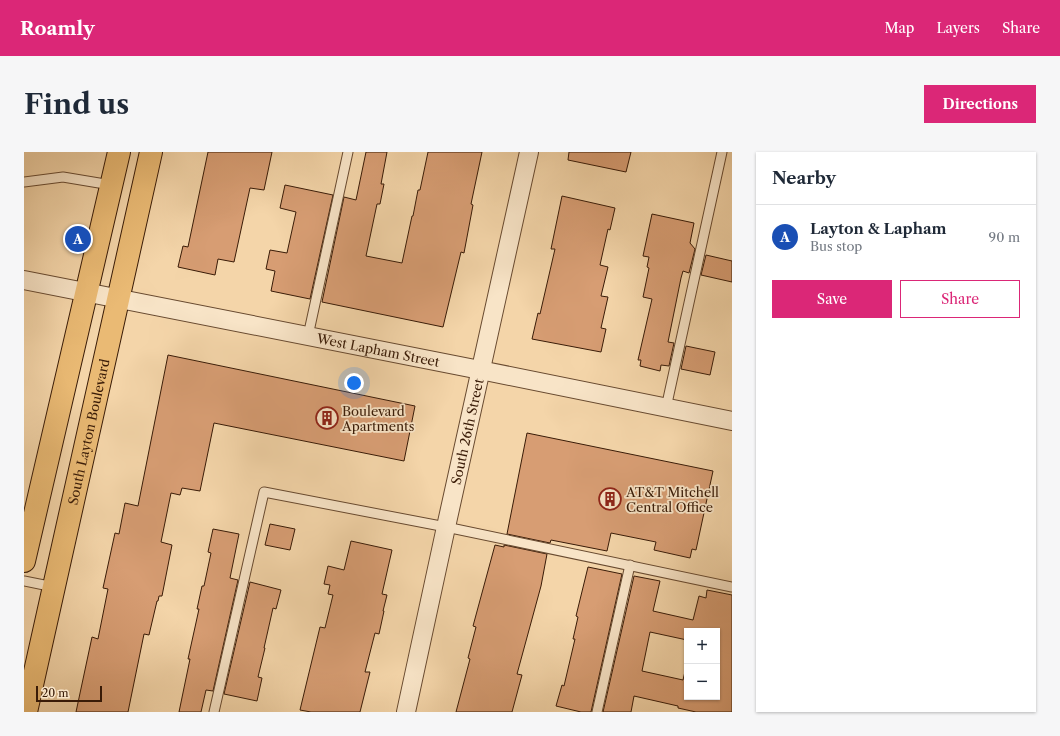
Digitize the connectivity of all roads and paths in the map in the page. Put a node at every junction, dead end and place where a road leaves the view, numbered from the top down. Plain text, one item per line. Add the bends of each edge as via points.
1 (118, 152) edge
2 (151, 152) edge
3 (348, 152) edge
4 (529, 152) edge
5 (722, 152) edge
6 (24, 182) edge
7 (111, 186) junction
8 (24, 280) edge
9 (87, 293) junction
10 (119, 298) junction
11 (308, 336) junction
12 (480, 370) junction
13 (666, 408) junction
14 (732, 421) edge
15 (446, 527) junction
16 (24, 561) edge
17 (630, 565) junction
18 (24, 580) edge
19 (54, 587) junction
20 (732, 587) edge
21 (26, 712) edge
22 (214, 712) edge
23 (406, 712) edge
24 (597, 712) edge

1 - 7 main road
2 - 10 main road, South Layton Boulevard
3 - 11 lane
4 - 12 street, South 26th Street
5 - 13 lane
6 - 7 lane via 63,177
7 - 9 main road
8 - 9 street, West Lapham Street
9 - 10 street, West Lapham Street
9 - 16 main road
10 - 11 street, West Lapham Street
10 - 19 main road, South Layton Boulevard
11 - 12 street, West Lapham Street
12 - 13 street, West Lapham Street
12 - 15 street, South 26th Street
13 - 14 street, West Lapham Street
15 - 17 lane
15 - 22 lane via 264,492
15 - 23 street, South 26th Street
17 - 20 lane
17 - 24 lane
18 - 19 lane
19 - 21 main road, South Layton Boulevard

